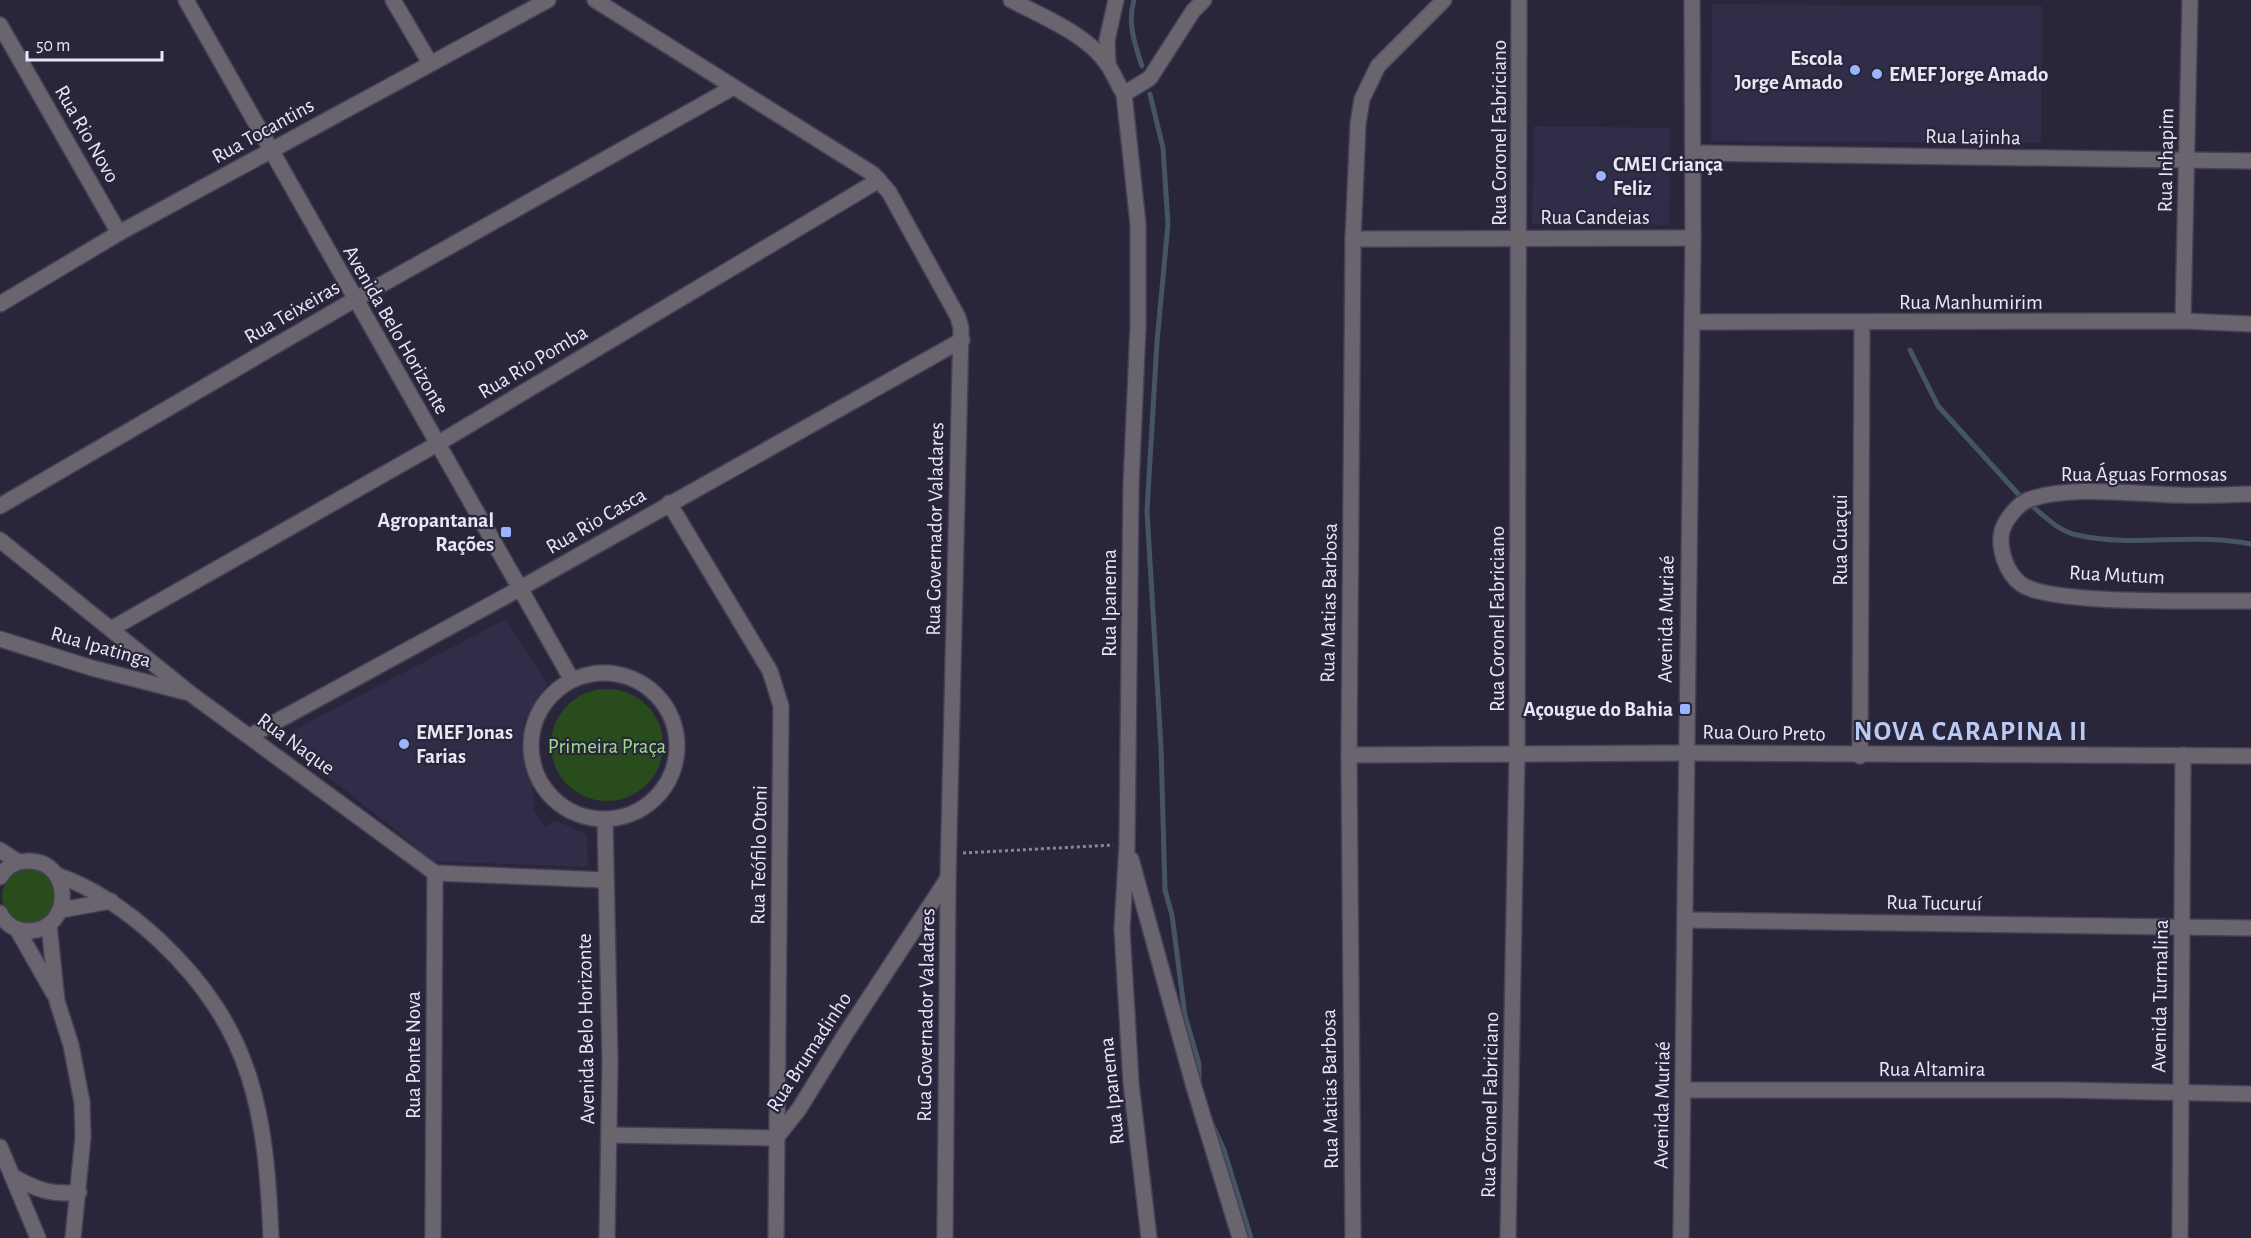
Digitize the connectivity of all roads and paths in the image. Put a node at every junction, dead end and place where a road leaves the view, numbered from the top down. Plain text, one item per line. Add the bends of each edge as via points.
1 (186, 0) edge
2 (393, 0) edge
3 (548, 0) edge
4 (595, 0) edge
5 (1011, 0) edge
6 (1116, 0) edge
7 (1204, 0) edge
8 (1444, 0) edge
9 (1520, 0) edge
10 (1692, 0) edge
11 (2190, 0) edge
12 (0, 25) edge
13 (430, 63) junction
14 (1108, 65) junction
15 (732, 88) junction
16 (1124, 94) junction
17 (271, 151) junction
18 (1694, 153) junction
19 (2251, 161) edge
20 (2188, 162) junction
21 (879, 180) junction
22 (120, 233) junction
23 (1521, 237) junction
24 (1693, 238) junction
25 (1353, 239) junction
26 (354, 300) junction
27 (0, 304) edge
28 (2183, 321) junction
29 (1692, 322) junction
30 (1862, 324) junction
31 (2251, 324) edge
32 (962, 340) junction
33 (437, 444) junction
34 (2251, 494) edge
35 (669, 502) junction
36 (0, 506) edge
37 (0, 540) edge
38 (2003, 551) joint
39 (519, 589) junction
40 (2251, 601) edge
41 (111, 629) junction
42 (0, 639) edge
43 (572, 680) junction
44 (191, 694) junction
45 (250, 736) junction
46 (1686, 753) junction
47 (1517, 754) junction
48 (1348, 755) junction
49 (2183, 755) junction
50 (1860, 756) junction
51 (2251, 756) edge
52 (605, 819) junction
53 (1127, 844) junction
54 (0, 850) edge
55 (950, 854) junction
56 (18, 862) junction
57 (435, 873) junction
58 (57, 875) junction
59 (0, 877) edge
60 (948, 878) junction
61 (605, 880) junction
62 (111, 901) junction
63 (61, 910) junction
64 (0, 913) edge
65 (1685, 920) junction
66 (48, 925) junction
67 (2182, 928) junction
68 (2251, 928) edge
69 (17, 929) junction
70 (57, 1001) junction
71 (1683, 1090) junction
72 (2180, 1092) junction
73 (2251, 1094) edge
74 (609, 1135) junction
75 (776, 1138) junction
76 (0, 1147) edge
77 (12, 1176) junction
78 (79, 1192) junction
79 (38, 1238) edge
80 (73, 1238) edge
81 (271, 1238) edge
82 (433, 1238) edge
83 (607, 1238) edge
84 (776, 1238) edge
85 (945, 1238) edge
86 (1149, 1238) edge
87 (1240, 1238) edge
88 (1353, 1238) edge
89 (1508, 1238) edge
90 (1681, 1238) edge
91 (2180, 1238) edge

1 - 17 street, Avenida Belo Horizonte
2 - 13 street
3 - 13 street, Rua Tocantins
4 - 15 street, Rua Governador Valadares
5 - 14 street via 1074,34
6 - 14 street via 1107,40
7 - 16 street via 1150,78
8 - 25 street, Rua Matias Barbosa via 1377,66 1368,82 1358,124
9 - 23 street, Rua Coronel Fabriciano
10 - 18 street, Avenida Muriaé
11 - 20 street, Rua Inhapim
12 - 22 street, Rua Rio Novo
13 - 17 street, Rua Tocantins
14 - 16 street
15 - 21 street, Rua Governador Valadares
15 - 26 street, Rua Teixeiras
16 - 53 street, Rua Ipanema via 1138,224
17 - 22 street, Rua Tocantins
17 - 26 street, Avenida Belo Horizonte
18 - 20 street, Rua Lajinha
18 - 24 street, Avenida Muriaé
19 - 20 street, Rua Lajinha
20 - 28 street, Rua Inhapim
21 - 32 street, Rua Governador Valadares via 958,317
21 - 33 street, Rua Rio Pomba
22 - 27 street, Rua Tocantins
23 - 24 street, Rua Candeias
23 - 25 street, Rua Candeias
23 - 47 street, Rua Coronel Fabriciano
24 - 29 street, Avenida Muriaé
25 - 48 street, Rua Matias Barbosa
26 - 33 street, Avenida Belo Horizonte
26 - 36 street, Rua Teixeiras
28 - 30 street, Rua Manhumirim
28 - 31 street, Rua Manhumirim
29 - 30 street, Rua Manhumirim
29 - 46 street, Avenida Muriaé
30 - 50 street, Rua Guaçui
32 - 35 street, Rua Rio Casca
32 - 55 street, Rua Governador Valadares
33 - 39 street, Avenida Belo Horizonte
33 - 41 street, Rua Rio Pomba
34 - 38 street, Rua Águas Formosas via 2087,492 2040,497 2026,501 2012,513 2002,531
35 - 39 street, Rua Rio Casca
35 - 75 street, Rua Teófilo Otoni via 771,671 781,706
37 - 41 street, Rua Naque
38 - 40 street, Rua Mutum via 2014,577 2041,592 2085,598
39 - 43 street, Avenida Belo Horizonte
39 - 45 street, Rua Rio Casca
41 - 44 street, Rua Naque
42 - 44 street, Rua Ipatinga
43 - 52 street via 554,692 540,709 532,730 531,752 536,773 547,792 564,807 584,816
43 - 52 street via 608,672 643,684 668,711 675,729 674,766 656,798 624,816
44 - 45 street, Rua Naque
45 - 57 street, Rua Naque
46 - 47 street, Rua Ouro Preto
46 - 50 street, Rua Ouro Preto
46 - 65 street, Avenida Muriaé
47 - 48 street, Rua Ouro Preto
47 - 89 street, Rua Coronel Fabriciano
48 - 88 street, Rua Matias Barbosa
49 - 50 street, Rua Ouro Preto
49 - 51 street, Rua Ouro Preto
49 - 67 street, Avenida Turmalina
52 - 61 street, Avenida Belo Horizonte
53 - 55 path
53 - 86 street, Rua Ipanema via 1122,929 1124,999
53 - 87 street
54 - 56 street
55 - 60 street, Rua Governador Valadares
56 - 58 street via 39,862
56 - 59 street
57 - 61 street
57 - 82 street, Rua Ponte Nova
58 - 62 street
58 - 63 street via 63,892
60 - 75 street, Rua Brumadinho via 799,1109
60 - 85 street, Rua Governador Valadares
61 - 74 street, Avenida Belo Horizonte
62 - 63 street
62 - 81 street via 188,967 215,1003 239,1048 255,1094 268,1163
63 - 66 street
64 - 69 street
65 - 67 street, Rua Tucuruí
65 - 71 street, Avenida Muriaé
66 - 69 street via 38,930
66 - 70 street
67 - 68 street, Rua Tucuruí
67 - 72 street, Avenida Turmalina
69 - 70 street
70 - 78 street via 71,1045 82,1102
71 - 72 street, Rua Altamira
71 - 90 street, Avenida Muriaé
72 - 73 street, Rua Altamira
72 - 91 street, Avenida Turmalina
74 - 75 street, Rua Brumadinho
74 - 83 street, Avenida Belo Horizonte
75 - 84 street, Rua Teófilo Otoni
76 - 77 street
77 - 78 street via 42,1191
77 - 79 street
78 - 80 street

